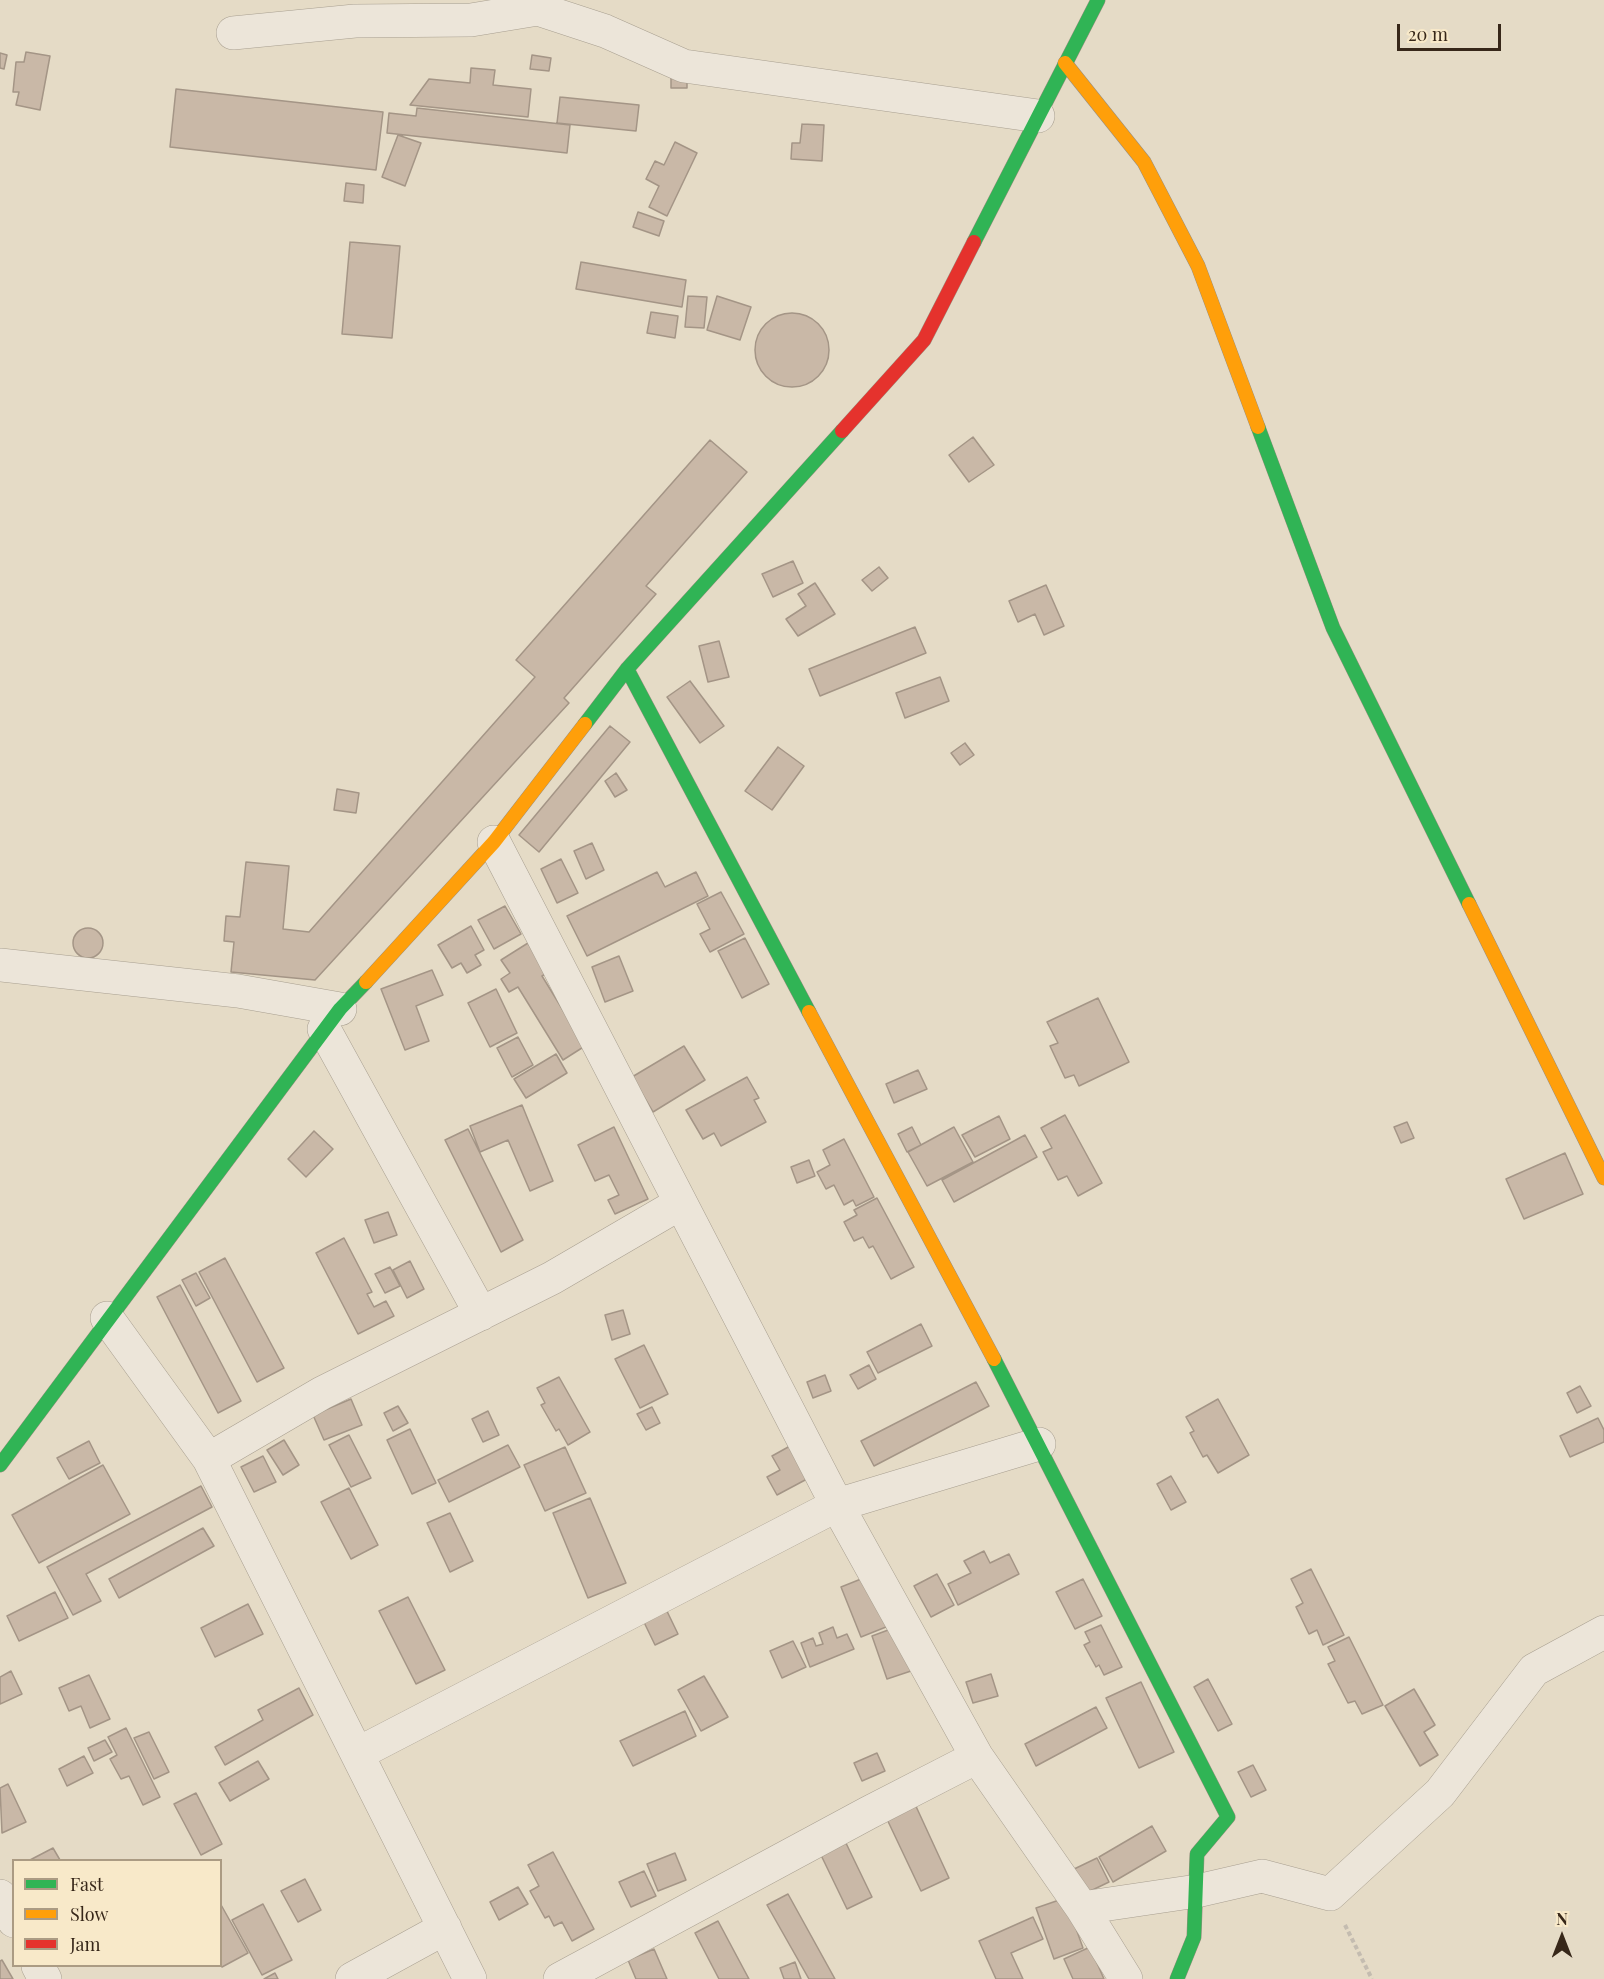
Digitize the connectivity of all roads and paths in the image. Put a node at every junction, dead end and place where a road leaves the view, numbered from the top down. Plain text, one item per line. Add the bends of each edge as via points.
1 (1098, 0) edge
2 (233, 33) dead end
3 (1065, 63) junction
4 (1038, 116) junction
5 (627, 669) junction
6 (494, 842) junction
7 (0, 965) edge
8 (332, 1019) junction
9 (1604, 1178) edge
10 (680, 1204) junction
11 (481, 1314) junction
12 (107, 1318) junction
13 (1039, 1444) junction
14 (209, 1459) junction
15 (0, 1465) edge
16 (837, 1505) junction
17 (1604, 1632) edge
18 (359, 1754) junction
19 (977, 1757) junction
20 (1197, 1891) junction
21 (1330, 1894) junction
22 (0, 1896) edge
23 (1082, 1908) junction
24 (12, 1917) edge
25 (445, 1928) junction
26 (352, 1979) edge
27 (470, 1979) edge
28 (560, 1979) edge
29 (1126, 1979) edge
30 (1177, 1979) edge
31 (1372, 1979) edge

1 - 3 street
2 - 4 street via 355,21 471,20 538,9 605,31 684,66
3 - 4 street
3 - 9 street via 1144,162 1198,266 1333,628
4 - 5 street via 924,340
5 - 6 street
5 - 13 street
6 - 8 street
6 - 10 street
7 - 8 street via 238,991
8 - 11 street
8 - 12 street
10 - 11 street
10 - 16 street
11 - 14 street via 322,1393
12 - 14 street
12 - 15 street
13 - 16 street
13 - 20 street via 1228,1817 1197,1854
14 - 18 street
16 - 18 street
16 - 19 street
17 - 21 street via 1534,1670 1440,1793
18 - 25 street
19 - 23 street
19 - 28 street
20 - 21 street via 1262,1876
20 - 23 street
20 - 30 street via 1194,1937
21 - 31 path
22 - 24 street
23 - 29 street
25 - 26 street
25 - 27 street

